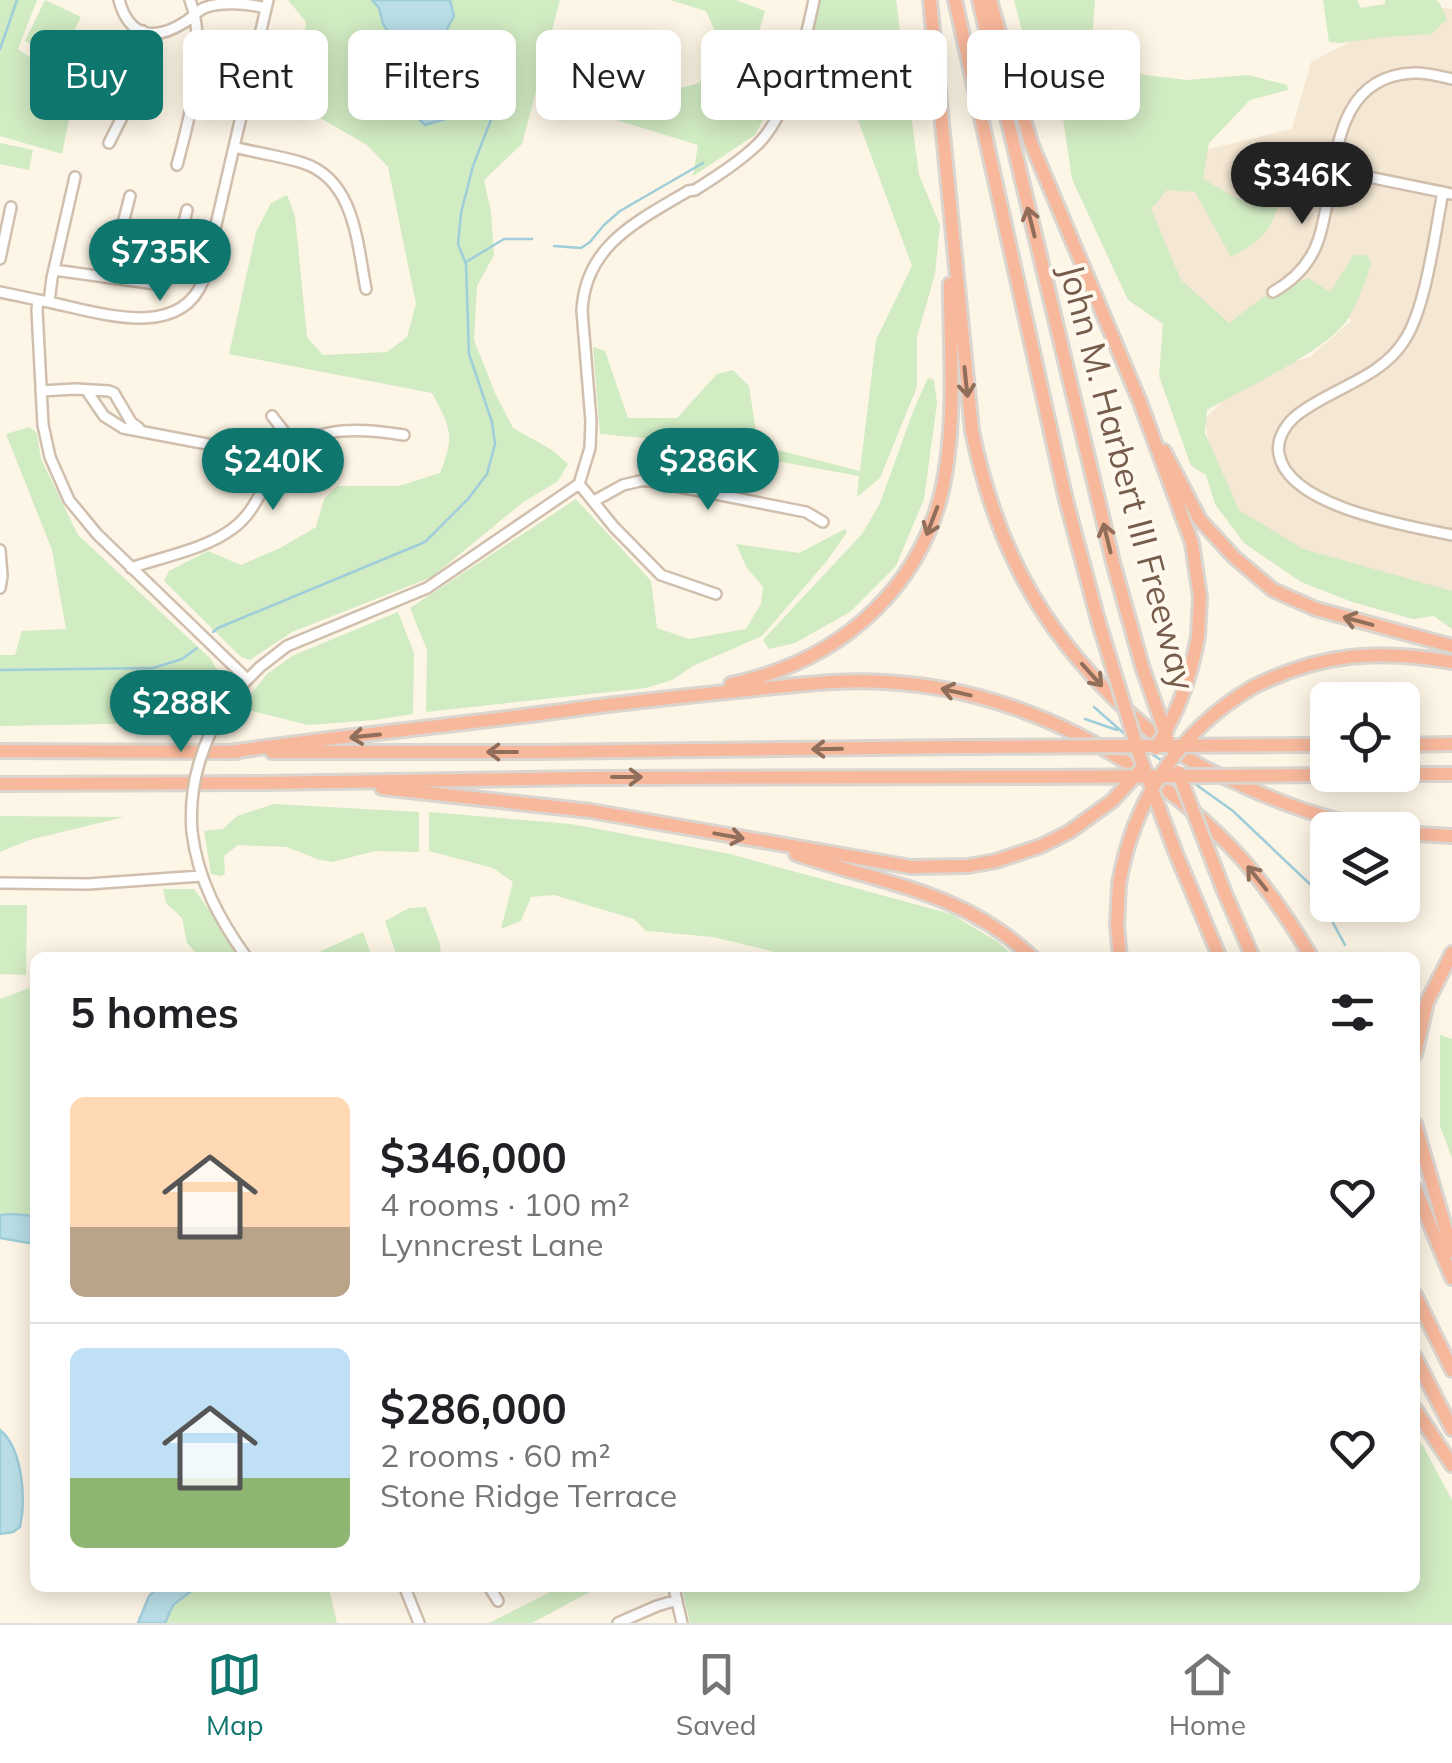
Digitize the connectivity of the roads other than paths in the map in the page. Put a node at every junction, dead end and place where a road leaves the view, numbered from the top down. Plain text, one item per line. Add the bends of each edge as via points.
1 (120, 0) edge
2 (190, 0) edge
3 (814, 0) edge
4 (930, 0) edge
5 (955, 0) edge
6 (979, 0) edge
7 (990, 0) edge
8 (267, 4) edge
9 (196, 14) junction
10 (138, 30) edge
11 (163, 31) edge
12 (1452, 79) edge
13 (120, 120) edge
14 (109, 143) dead end
15 (234, 147) junction
16 (1266, 156) dead end
17 (177, 165) dead end
18 (1334, 170) junction
19 (76, 177) dead end
20 (1448, 193) edge
21 (130, 196) dead end
22 (11, 206) dead end
23 (187, 210) dead end
24 (950, 216) junction
25 (0, 258) edge
26 (54, 270) junction
27 (109, 278) junction
28 (366, 289) dead end
29 (0, 292) edge
30 (1272, 292) dead end
31 (44, 301) junction
32 (41, 391) junction
33 (87, 391) junction
34 (1140, 402) junction
35 (272, 416) dead end
36 (140, 430) junction
37 (404, 435) dead end
38 (207, 444) dead end
39 (296, 447) junction
40 (579, 484) junction
41 (594, 500) junction
42 (822, 522) dead end
43 (1452, 535) edge
44 (0, 550) edge
45 (131, 568) junction
46 (0, 588) edge
47 (716, 594) dead end
48 (1452, 646) edge
49 (1452, 662) edge
50 (247, 680) junction
51 (670, 698) junction
52 (1420, 744) edge
53 (1452, 744) edge
54 (1310, 745) edge
55 (0, 752) edge
56 (230, 752) junction
57 (1420, 774) edge
58 (1452, 774) edge
59 (1310, 775) edge
60 (320, 782) junction
61 (0, 784) edge
62 (1313, 812) edge
63 (1420, 833) edge
64 (1452, 836) edge
65 (766, 842) junction
66 (201, 876) junction
67 (0, 882) edge
68 (243, 952) edge
69 (1026, 952) edge
70 (1119, 952) edge
71 (1217, 952) edge
72 (1251, 952) edge
73 (1308, 952) edge
74 (1452, 953) edge
75 (1420, 1032) edge
76 (1420, 1141) edge
77 (1420, 1200) edge
78 (1452, 1251) edge
79 (1452, 1278) edge
80 (1420, 1305) edge
81 (1420, 1367) edge
82 (1452, 1370) edge
83 (1420, 1417) edge
84 (1452, 1429) edge
85 (1452, 1465) edge
86 (407, 1592) edge
87 (492, 1592) edge
88 (675, 1592) edge
89 (677, 1600) junction
90 (498, 1601) dead end
91 (419, 1623) edge
92 (618, 1623) edge
93 (682, 1623) edge

1 - 10 street
2 - 9 street
3 - 40 street via 786,98 760,142 722,173 634,223 591,270 582,296 590,448
4 - 24 highway
5 - 71 highway, John M. Harbert III Freeway, bridge via 1098,620 1140,757
72 -> 6 highway, John M. Harbert III Freeway, bridge via 1142,666
7 - 34 highway via 1032,143
8 - 9 street via 205,7
8 - 15 street
9 - 11 street
9 - 17 street via 192,114
12 - 18 street via 1411,73 1373,86 1341,130
13 - 14 street
15 - 28 street via 305,164 334,183 350,210
15 - 31 street via 198,294 171,312 139,319
16 - 18 street
18 - 20 street
18 - 30 street via 1311,256
19 - 26 street
20 - 43 street via 1418,313 1404,341 1384,364 1298,414 1281,432 1278,451 1284,472 1303,489 1389,522
21 - 27 street
22 - 25 street
23 - 27 street via 164,285
24 -> 51 highway via 947,464 931,524 910,567 863,622 815,656 764,676
24 -> 62 highway via 982,476 1014,563 1051,626 1142,725 1202,767
26 - 27 street
26 - 31 street
29 - 31 street
31 - 32 street
32 - 33 street
32 - 45 street via 46,442 60,483
33 - 36 street via 114,424
33 - 36 street via 114,394
48 -> 34 highway via 1316,610 1273,590 1200,520
34 - 65 highway, bridge via 1192,543 1198,636 1180,704 1131,782 1069,832 996,861 911,867
35 - 39 street
36 - 38 street
37 - 39 street via 338,430
39 - 45 street via 233,529
40 - 41 street
40 - 50 street via 427,588 288,646
41 - 42 street via 644,480 806,512
41 - 47 street via 661,575
44 - 46 street
45 - 50 street
49 - 70 highway, bridge via 1354,655 1309,664 1254,687 1208,718 1153,784 1133,828 1119,884
50 - 66 street, bridge via 211,730 198,766 192,832
51 -> 56 highway
73 -> 51 highway via 1242,859 1186,807 1122,760 1022,710 950,690 884,682
52 - 53 highway
54 -> 56 highway, bridge
55 - 56 highway
57 - 58 highway
60 -> 59 highway, bridge
60 - 61 highway
60 -> 65 highway via 591,811
63 - 64 highway
65 - 69 highway via 955,904
66 - 67 street
66 - 68 street
74 - 75 highway
76 - 78 highway
77 - 79 highway
80 - 82 highway
81 - 84 highway
83 - 85 highway
86 - 91 street
87 - 90 street
88 - 89 street
89 - 92 street
89 - 93 street

